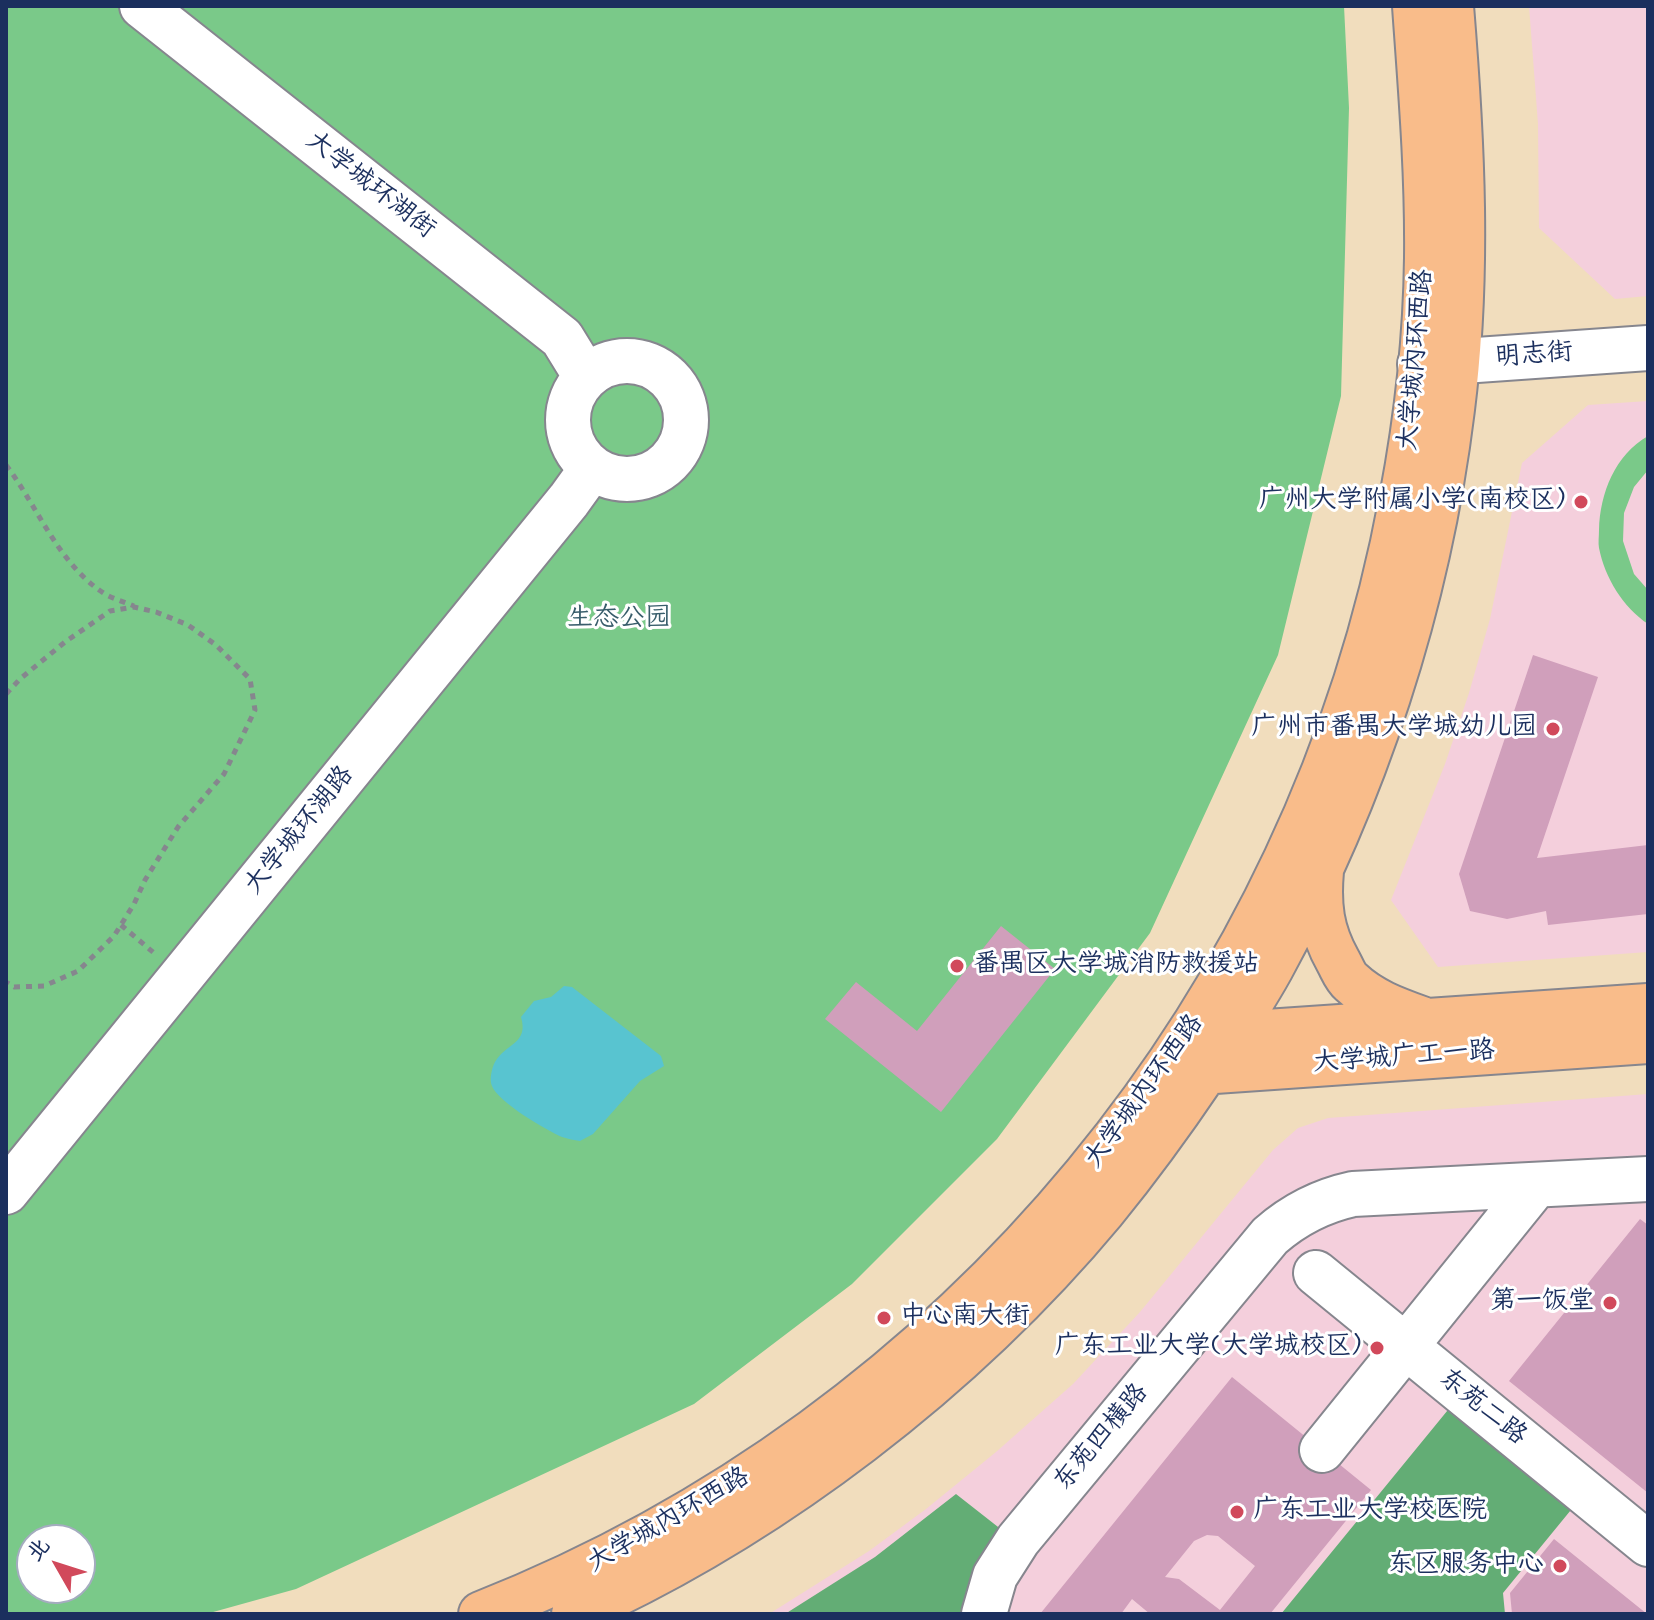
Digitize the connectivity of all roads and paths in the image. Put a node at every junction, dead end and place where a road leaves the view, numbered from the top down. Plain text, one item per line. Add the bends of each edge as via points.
1 (142, 6) edge
2 (1415, 6) edge
3 (1451, 6) edge
4 (1648, 348) edge
5 (1438, 363) junction
6 (586, 377) junction
7 (6, 465) edge
8 (592, 468) junction
9 (134, 607) junction
10 (6, 694) edge
11 (1321, 868) junction
12 (6, 982) edge
13 (1648, 1006) edge
14 (1428, 1021) junction
15 (1230, 1034) junction
16 (1648, 1041) edge
17 (1195, 1055) junction
18 (1648, 1179) edge
19 (1536, 1185) junction
20 (6, 1192) edge
21 (1316, 1273) dead end
22 (1406, 1346) junction
23 (1322, 1450) dead end
24 (1648, 1544) edge
25 (481, 1614) edge
26 (574, 1614) edge
27 (984, 1614) edge

1 - 6 street, 大学城环湖街 via 562,338
2 - 5 main road, 大学城内环西路 via 1424,136 1425,310
3 - 5 main road, 大学城内环西路 via 1462,208 1461,298
4 - 5 street, 明志街
5 - 11 main road, 大学城内环西路 via 1453,406 1423,569 1376,732
5 - 17 main road, 大学城内环西路 via 1417,402 1402,499 1369,637 1342,720 1301,828
6 - 8 street via 568,413 569,434
6 - 8 street via 602,366 639,361 672,380 687,415 677,452 647,476 628,479
7 - 9 path via 66,558 106,594
8 - 20 street, 大学城环湖路
9 - 10 path via 110,611
9 - 12 path via 188,625 216,645 250,679 255,710 224,774 178,827 114,936 78,971 44,986 14,987
11 - 14 main road via 1323,927 1349,980 1392,1008
11 - 15 main road, 大学城内环西路 via 1269,972
13 - 14 main road, 大学城广工一路
14 - 15 main road, 大学城广工一路
15 - 17 main road, 大学城广工一路
16 - 17 main road, 大学城广工一路
17 - 25 main road, 大学城内环西路 via 1160,1075 1045,1223 950,1319 862,1396 703,1506 612,1556
17 - 26 main road, 大学城内环西路 via 1149,1153 1079,1238 927,1388 843,1454 721,1536
18 - 19 street, 东苑四横路
19 - 22 street
19 - 27 street, 东苑四横路 via 1353,1194 1288,1220 1018,1540 995,1576
21 - 22 street, 东苑二路
22 - 23 street
22 - 24 street, 东苑二路

